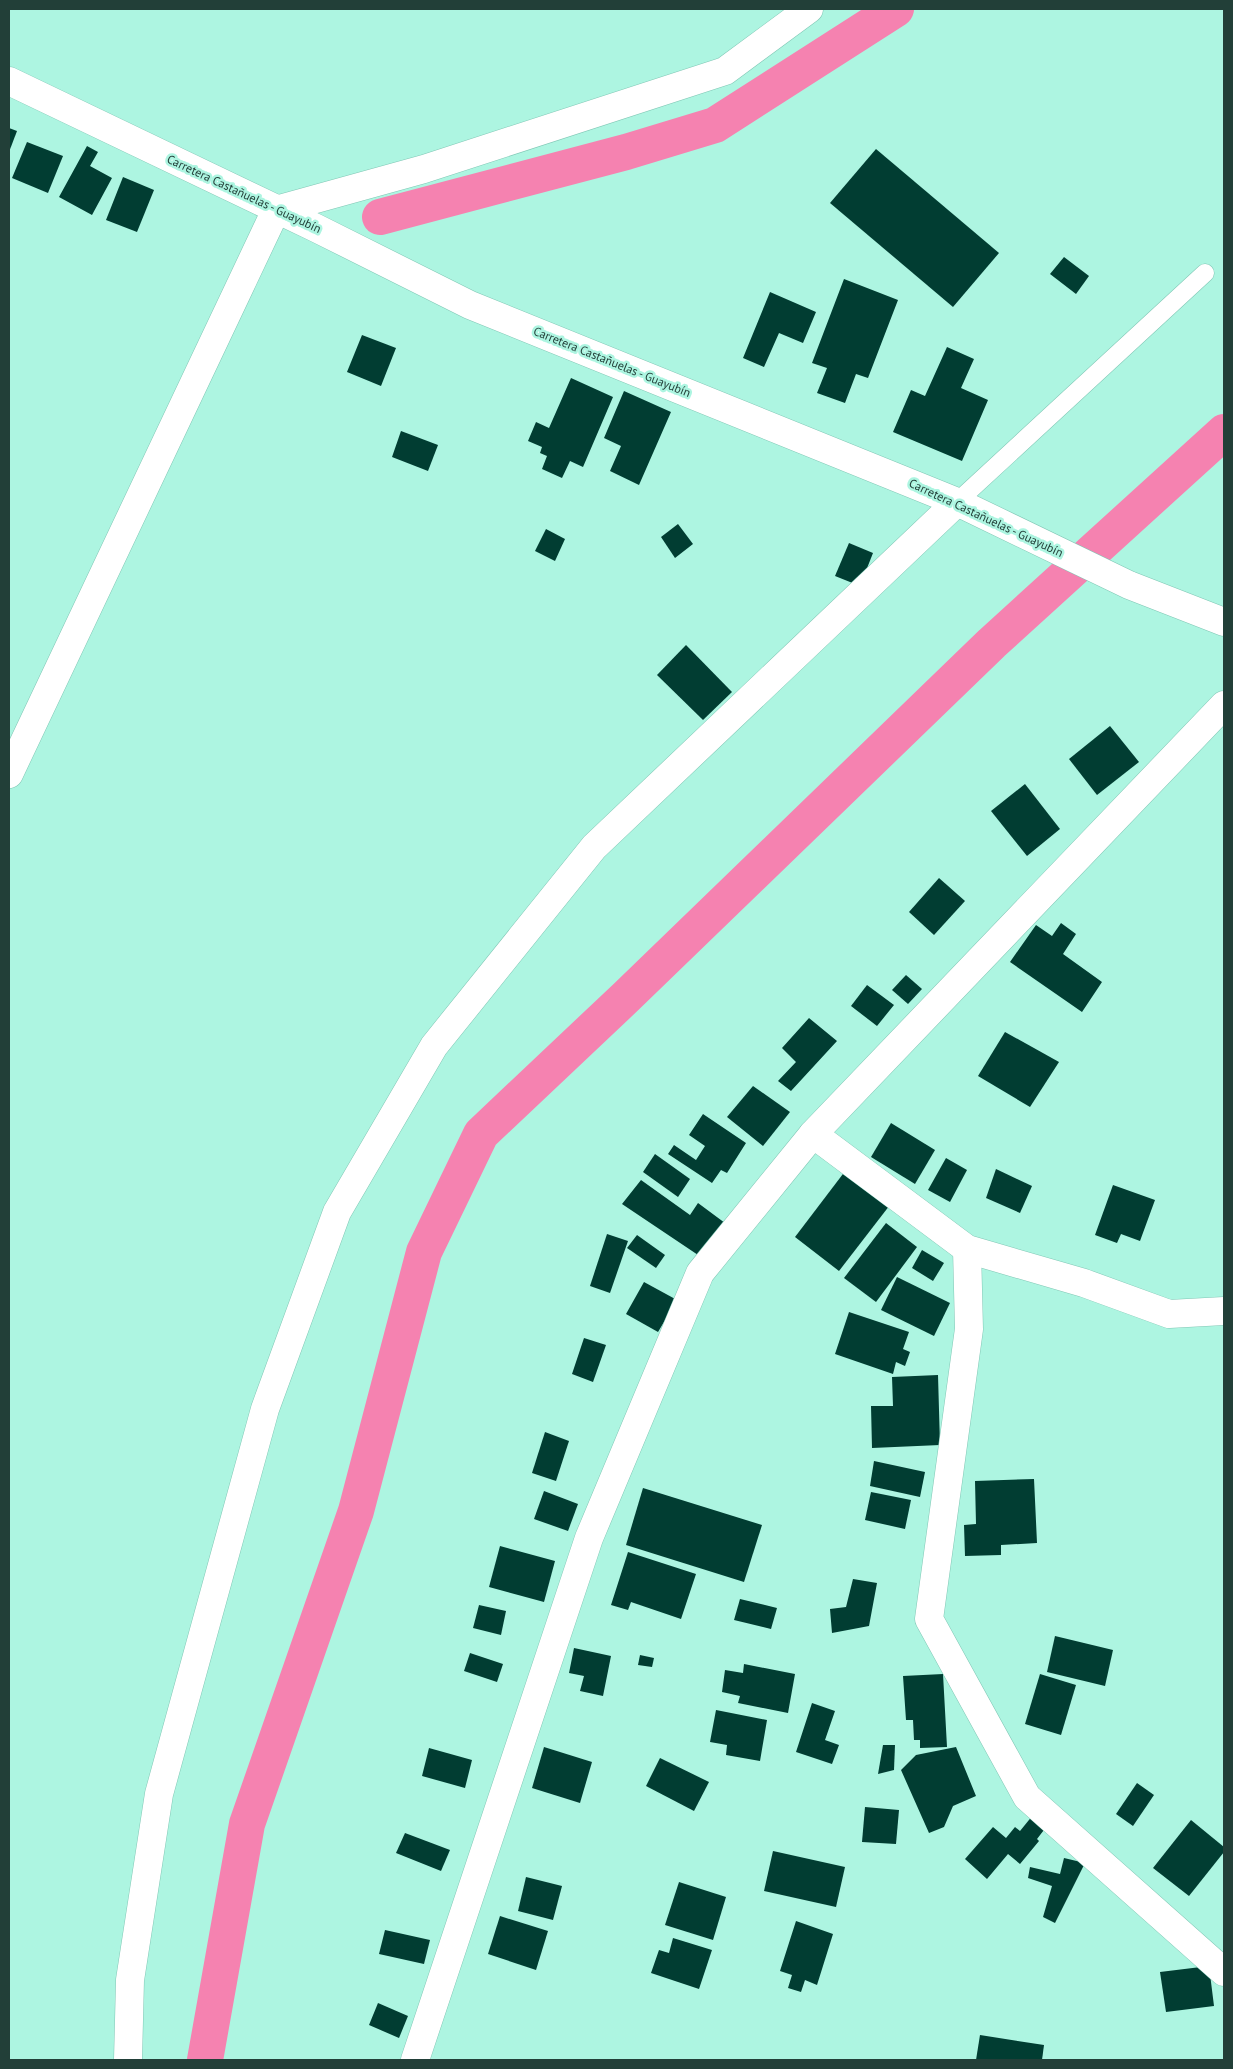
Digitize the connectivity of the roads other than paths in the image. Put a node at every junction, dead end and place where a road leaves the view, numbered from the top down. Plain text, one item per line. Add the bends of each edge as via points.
1 (809, 9) edge
2 (9, 82) edge
3 (276, 210) junction
4 (1205, 273) dead end
5 (957, 502) junction
6 (1224, 622) edge
7 (1224, 705) edge
8 (9, 774) edge
9 (814, 1134) junction
10 (966, 1249) junction
11 (1224, 1311) edge
12 (1224, 1972) edge
13 (128, 2060) edge
14 (415, 2060) edge

1 - 3 street via 725,71 424,170
2 - 3 street, Carretera Castañuelas - Guayubín
3 - 5 street, Carretera Castañuelas - Guayubín via 470,305
3 - 8 street
4 - 5 lane
5 - 6 street, Carretera Castañuelas - Guayubín via 1129,585
5 - 13 street via 594,847 434,1046 337,1212 265,1409 159,1794 130,1980
7 - 9 street
9 - 10 street
9 - 14 street via 700,1273 589,1538
10 - 11 street via 1084,1283 1169,1314
10 - 12 street via 968,1329 929,1619 1028,1797

